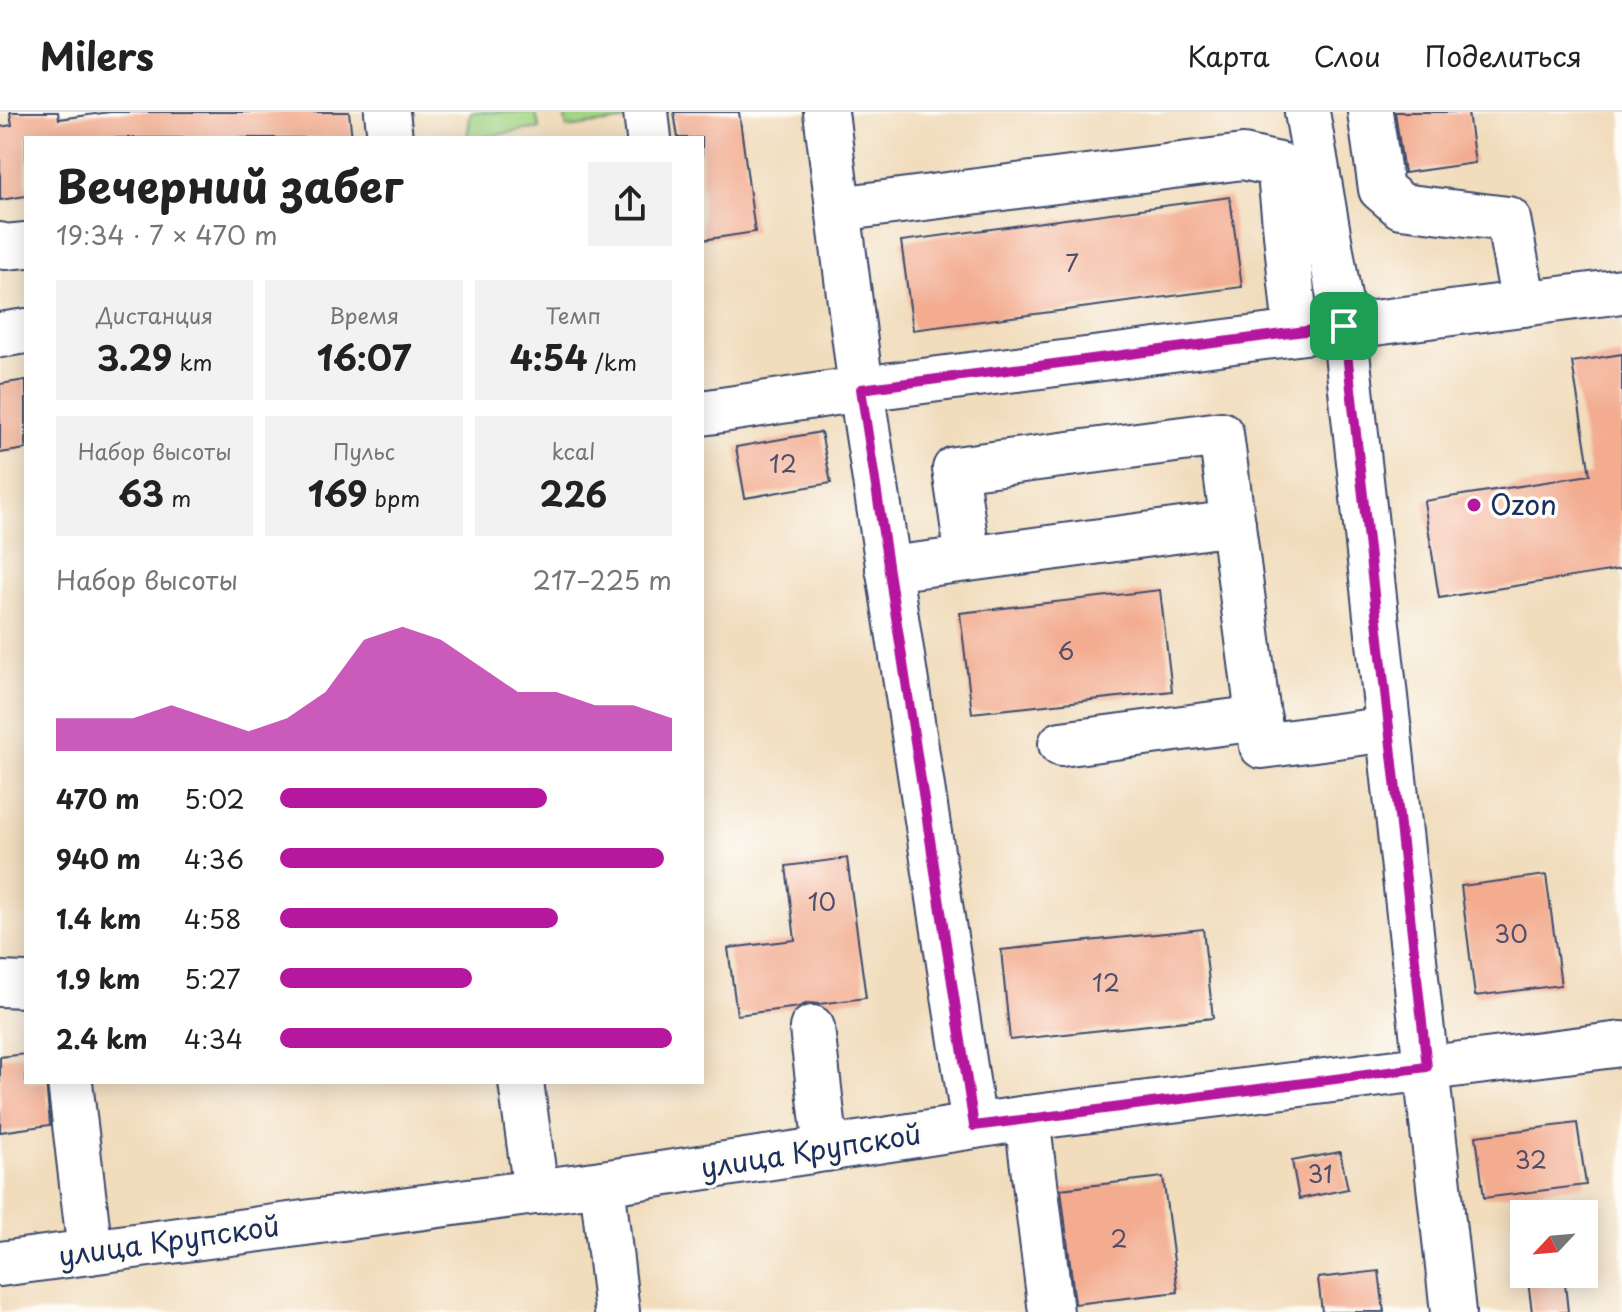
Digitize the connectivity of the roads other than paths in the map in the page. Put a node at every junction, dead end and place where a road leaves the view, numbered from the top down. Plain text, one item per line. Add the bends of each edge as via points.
1 (387, 112) edge
2 (646, 112) edge
3 (826, 112) edge
4 (1307, 112) edge
5 (1370, 112) edge
6 (390, 136) edge
7 (649, 136) edge
8 (838, 209) junction
9 (0, 245) edge
10 (24, 245) edge
11 (1622, 291) edge
12 (1524, 304) junction
13 (1344, 326) junction
14 (24, 331) edge
15 (1296, 332) junction
16 (0, 335) edge
17 (861, 389) junction
18 (704, 413) edge
19 (1233, 523) junction
20 (968, 559) junction
21 (888, 569) junction
22 (1259, 718) junction
23 (1389, 729) junction
24 (1061, 744) dead end
25 (0, 984) edge
26 (24, 985) edge
27 (812, 1028) dead end
28 (1622, 1044) edge
29 (1427, 1067) junction
30 (70, 1084) edge
31 (521, 1084) edge
32 (1027, 1118) junction
33 (974, 1126) junction
34 (826, 1149) junction
35 (602, 1183) junction
36 (536, 1192) junction
37 (90, 1252) junction
38 (0, 1264) edge
39 (617, 1312) edge
40 (1051, 1312) edge
41 (1453, 1312) edge

1 - 6 street
2 - 7 street
3 - 8 street
4 - 13 street
5 - 12 street via 1381,189 1401,206 1508,219
8 - 15 street via 1243,157 1279,165
8 - 17 street
9 - 10 street
11 - 12 street
12 - 13 street
13 - 15 street
13 - 23 street
14 - 16 street
15 - 17 street
17 - 18 street
17 - 21 street
19 - 20 street
19 - 20 street via 1221,434 1064,454 955,469
19 - 22 street
20 - 21 street
21 - 33 street
22 - 23 street via 1262,746
22 - 24 street
23 - 29 street
25 - 26 street
27 - 34 street
28 - 29 street, улица Крупской
29 - 32 street, улица Крупской
29 - 41 street
30 - 37 street
31 - 36 street
32 - 33 street, улица Крупской
32 - 40 street
33 - 34 street, улица Крупской
34 - 35 street, улица Крупской
35 - 36 street, улица Крупской
35 - 39 street
36 - 37 street, улица Крупской
37 - 38 street, улица Крупской

